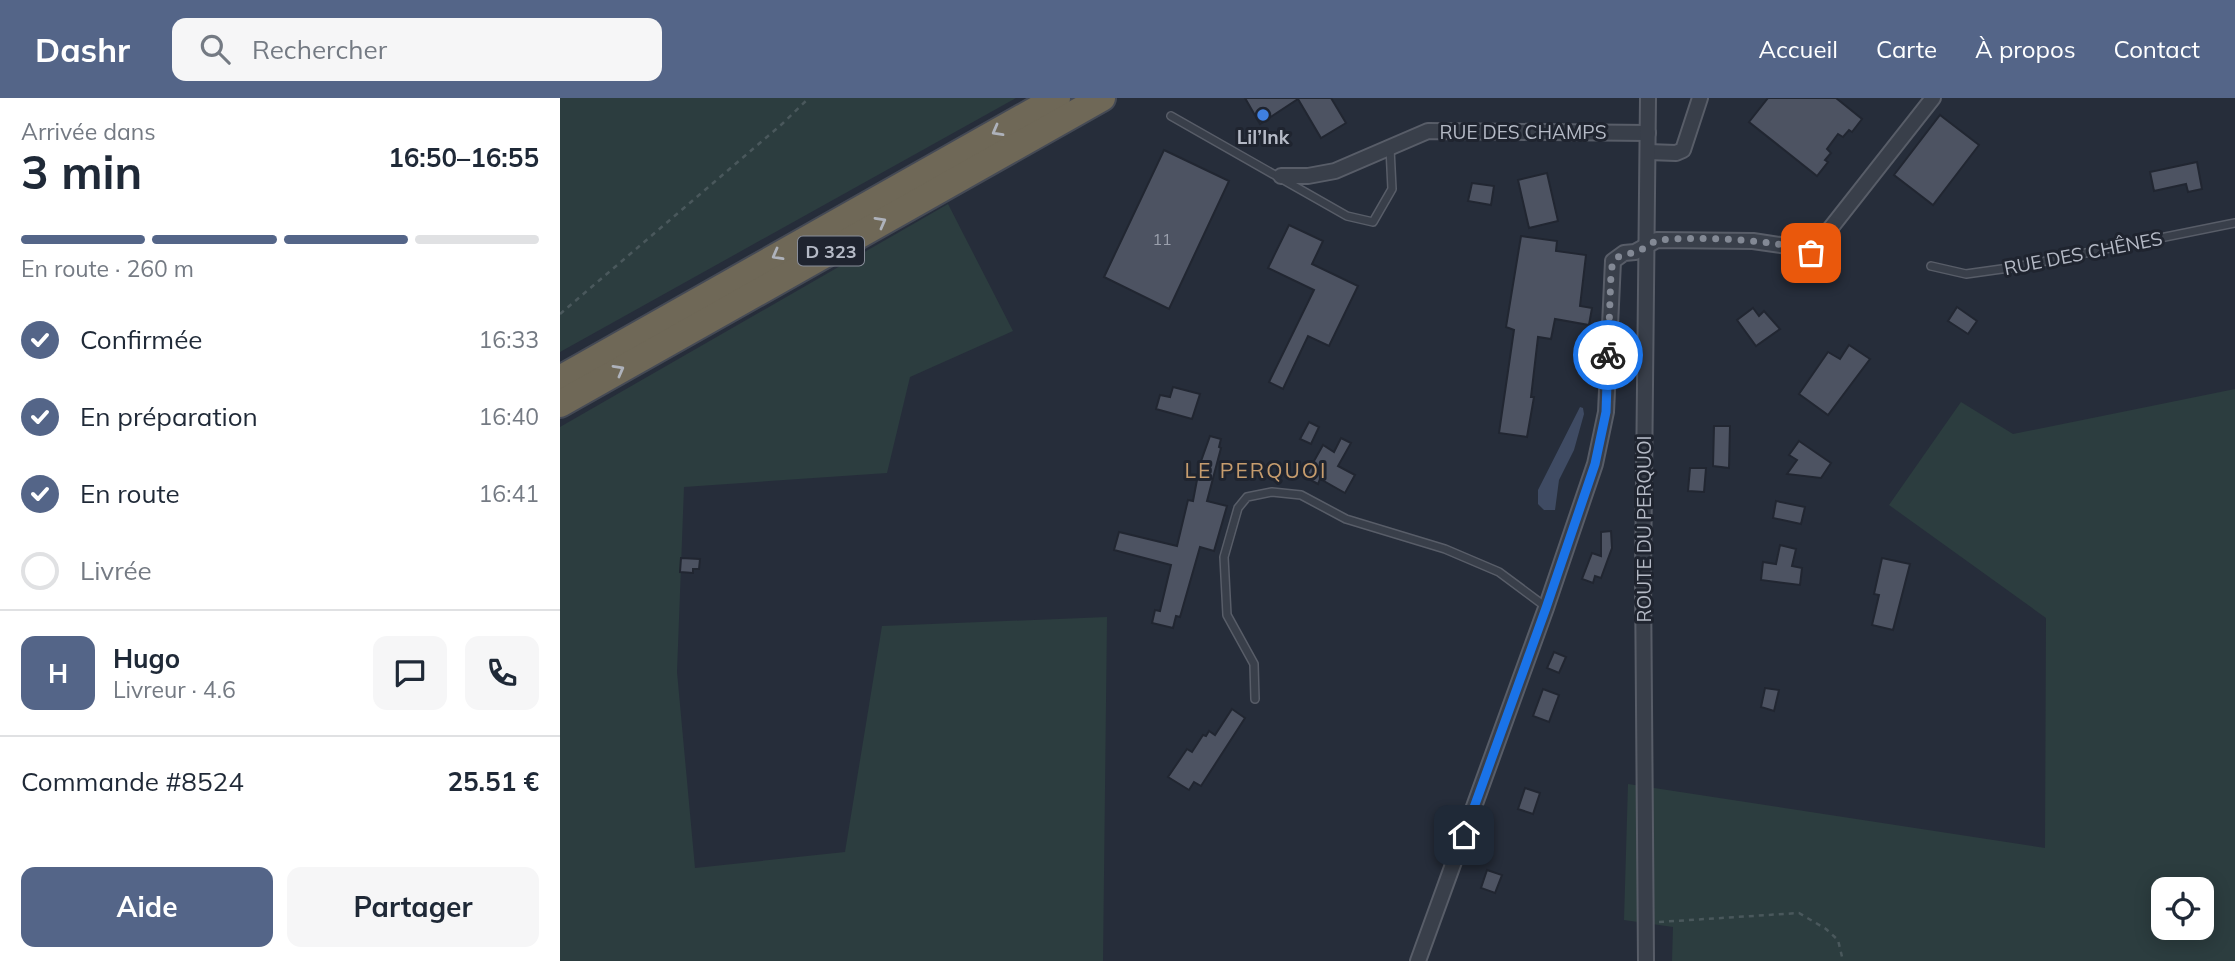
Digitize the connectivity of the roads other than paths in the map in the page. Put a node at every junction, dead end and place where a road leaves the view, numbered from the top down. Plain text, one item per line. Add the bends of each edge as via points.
1 (1057, 98) edge
2 (1102, 98) edge
3 (1648, 98) edge
4 (1700, 98) edge
5 (1933, 98) edge
6 (1171, 116) dead end
7 (1648, 133) junction
8 (1390, 148) junction
9 (1648, 152) junction
10 (1281, 176) junction
11 (2235, 223) edge
12 (1646, 247) junction
13 (1931, 265) dead end
14 (560, 379) edge
15 (560, 404) edge
16 (1546, 608) junction
17 (1255, 699) dead end
18 (1418, 961) edge
19 (1646, 961) edge

1 -> 14 highway, D 323
15 -> 2 highway, D 323
3 - 7 street, ROUTE DU PERQUOI
4 - 9 street via 1683,150
5 - 12 street via 1811,253 1753,241 1657,240
6 - 10 lane
7 - 8 street, RUE DES CHAMPS via 1428,131
7 - 9 street, ROUTE DU PERQUOI
8 - 10 street, RUE DES CHAMPS via 1335,172
8 - 10 lane via 1392,189 1373,222 1347,216
9 - 12 street, ROUTE DU PERQUOI
11 - 13 lane, RUE DES CHÊNES via 1966,274
12 - 16 street via 1613,261 1606,412 1595,464
12 - 19 street, ROUTE DU PERQUOI
16 - 17 lane via 1499,572 1446,549 1346,519 1301,495 1272,492 1247,497 1238,508 1224,557 1227,615 1254,664
16 - 18 street

